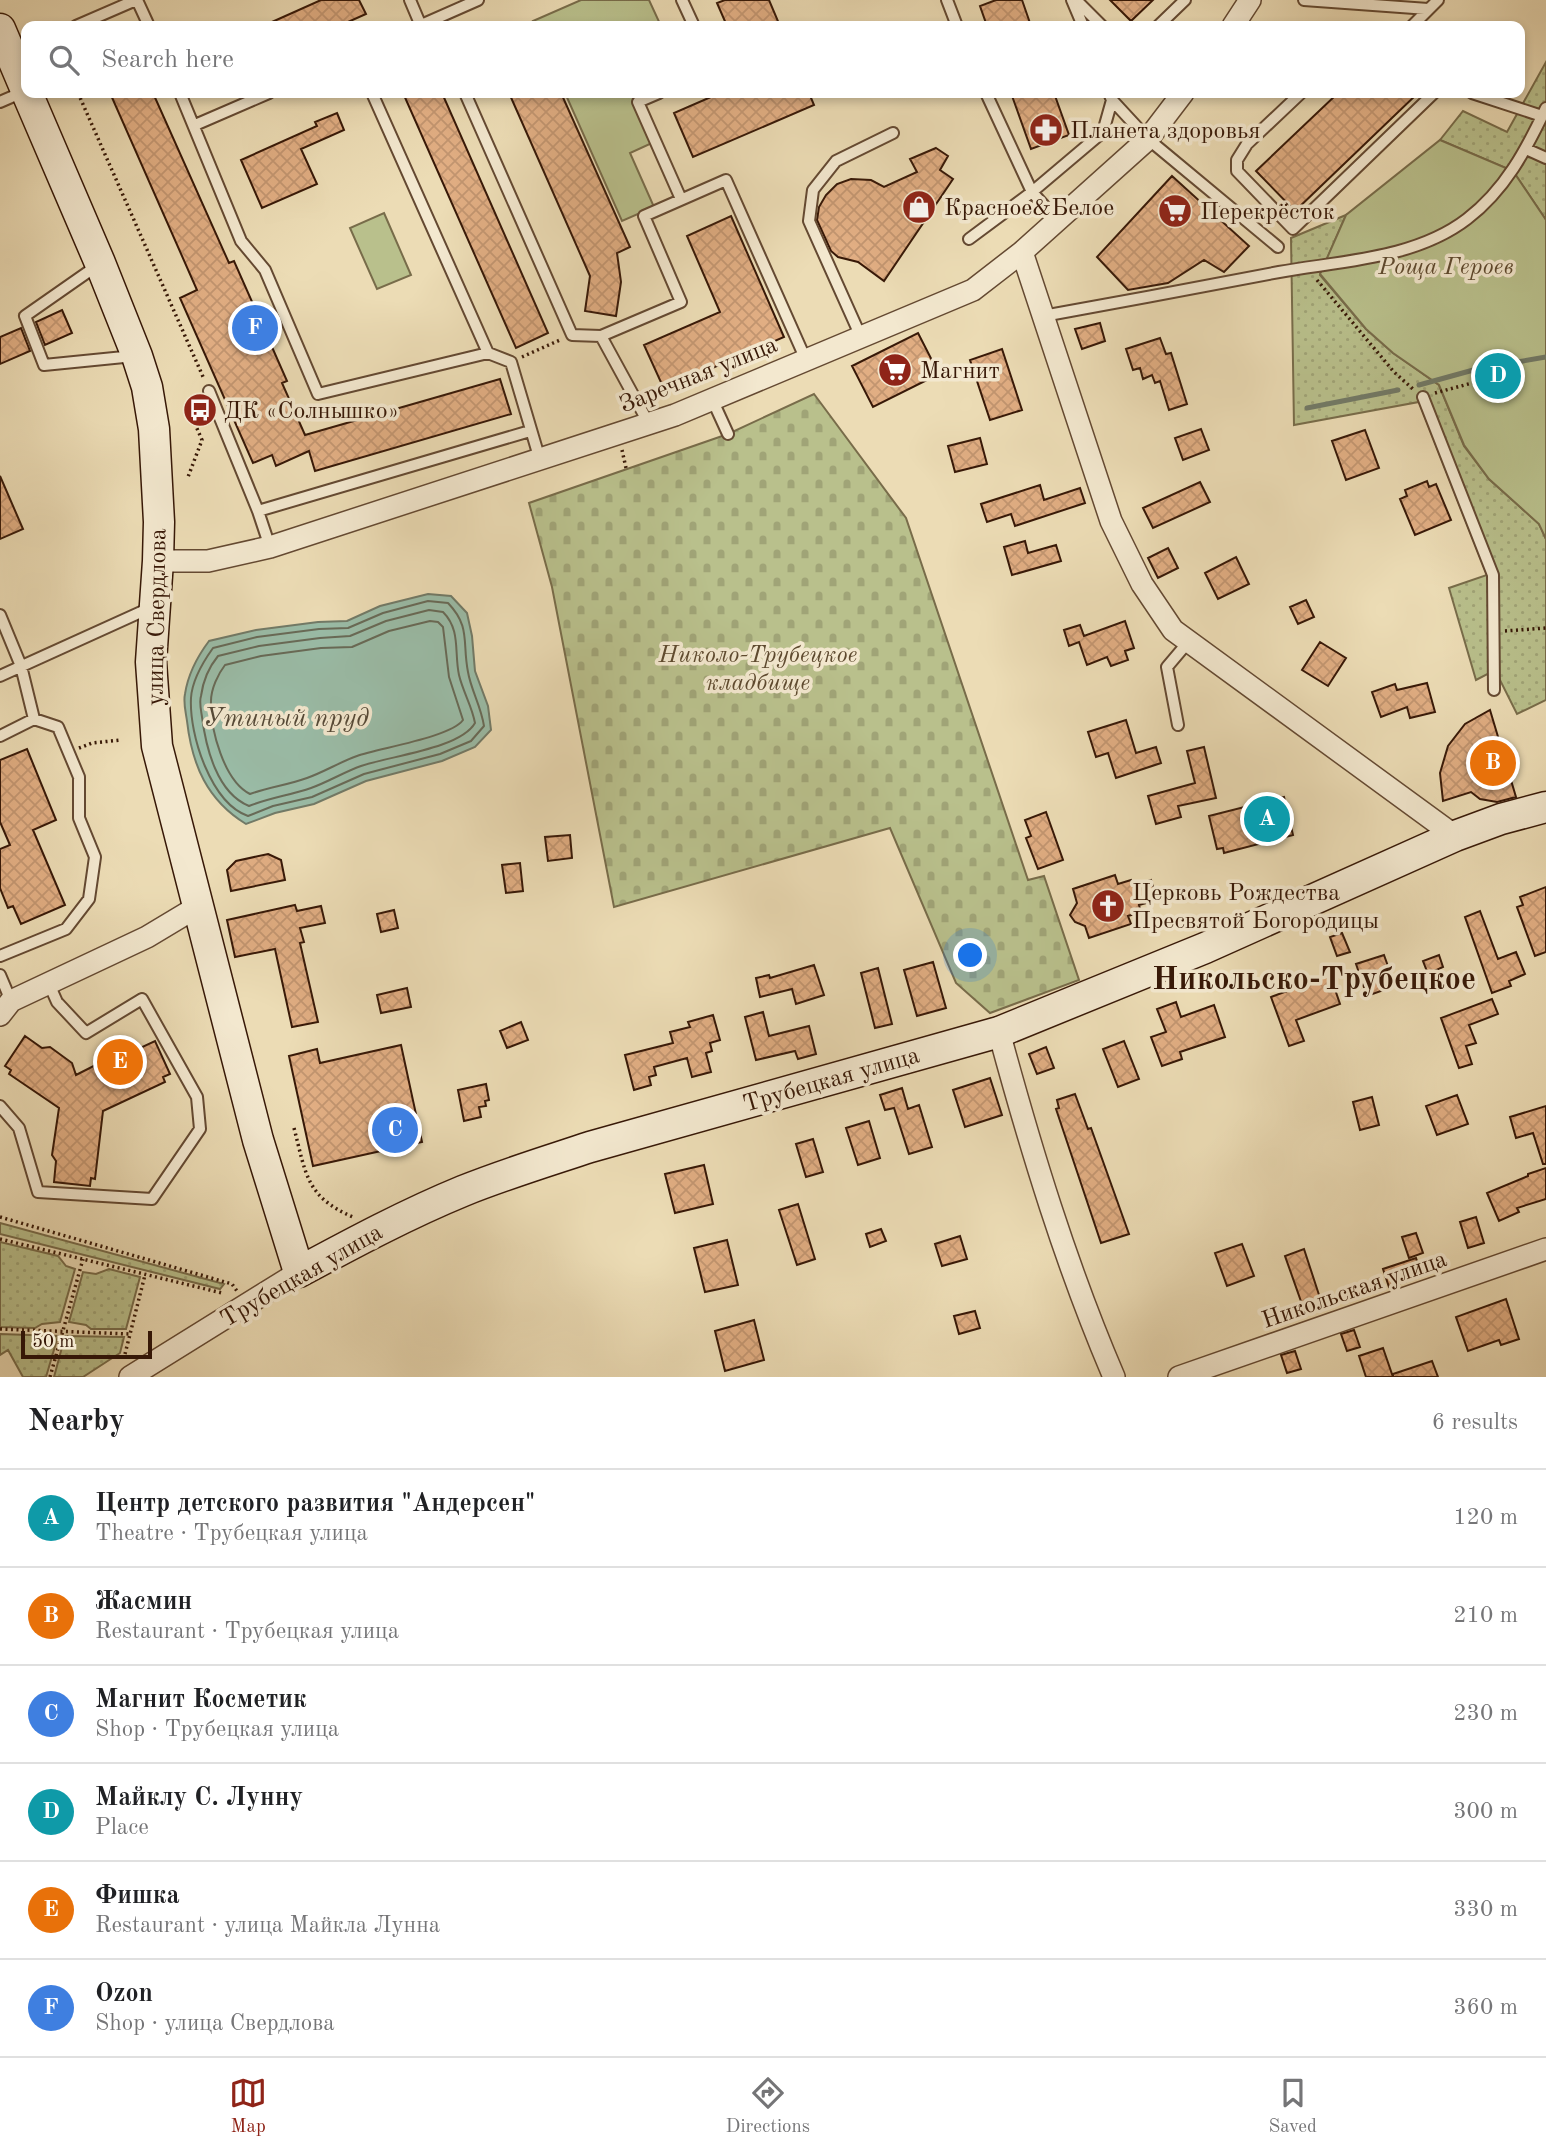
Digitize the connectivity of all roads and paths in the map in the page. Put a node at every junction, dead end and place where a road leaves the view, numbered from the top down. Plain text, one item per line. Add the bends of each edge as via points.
1 (136, 0) edge
2 (410, 0) edge
3 (478, 0) edge
4 (682, 0) edge
5 (947, 0) edge
6 (1074, 0) edge
7 (1185, 0) edge
8 (1250, 0) edge
9 (1304, 0) edge
10 (1438, 0) edge
11 (1428, 9) junction
12 (88, 21) edge
13 (146, 21) edge
14 (418, 21) edge
15 (438, 21) edge
16 (692, 21) edge
17 (955, 21) edge
18 (1081, 21) edge
19 (1097, 21) edge
20 (1163, 21) edge
21 (1236, 21) edge
22 (1417, 21) edge
23 (10, 45) edge
24 (21, 75) edge
25 (21, 93) edge
26 (30, 98) edge
27 (80, 98) edge
28 (182, 98) edge
29 (257, 98) edge
30 (374, 98) edge
31 (467, 98) edge
32 (647, 98) edge
33 (988, 98) edge
34 (1110, 98) edge
35 (1111, 98) edge
36 (1179, 98) edge
37 (1296, 98) edge
38 (1429, 98) edge
39 (1491, 98) edge
40 (0, 102) edge
41 (1544, 112) edge
42 (195, 125) junction
43 (893, 133) dead end
44 (1148, 139) junction
45 (1527, 149) junction
46 (1546, 158) edge
47 (1032, 192) junction
48 (681, 199) junction
49 (1057, 220) junction
50 (969, 239) dead end
51 (1278, 247) dead end
52 (1022, 252) junction
53 (100, 263) junction
54 (1307, 267) junction
55 (1043, 316) junction
56 (572, 335) junction
57 (601, 336) junction
58 (861, 337) junction
59 (488, 353) junction
60 (137, 356) junction
61 (806, 360) junction
62 (511, 362) junction
63 (1498, 376) dead end
64 (1406, 383) dead end
65 (209, 391) joint
66 (1423, 397) joint
67 (712, 399) junction
68 (186, 403) dead end
69 (649, 424) junction
70 (530, 431) junction
71 (728, 434) dead end
72 (540, 460) junction
73 (188, 477) dead end
74 (258, 511) junction
75 (270, 547) junction
76 (158, 561) junction
77 (155, 606) junction
78 (0, 615) edge
79 (1546, 628) edge
80 (1493, 631) junction
81 (1189, 641) junction
82 (21, 666) junction
83 (0, 676) edge
84 (1494, 690) dead end
85 (34, 719) junction
86 (1178, 725) dead end
87 (0, 736) edge
88 (121, 740) dead end
89 (69, 752) junction
90 (1546, 807) edge
91 (1455, 836) junction
92 (197, 907) junction
93 (0, 957) edge
94 (0, 975) edge
95 (48, 984) junction
96 (6, 1008) edge
97 (999, 1032) junction
98 (0, 1106) edge
99 (294, 1128) dead end
100 (0, 1217) edge
101 (355, 1219) dead end
102 (0, 1238) edge
103 (1546, 1249) edge
104 (83, 1259) junction
105 (299, 1272) junction
106 (145, 1275) junction
107 (232, 1284) dead end
108 (222, 1293) dead end
109 (0, 1329) edge
110 (62, 1332) junction
111 (130, 1334) junction
112 (125, 1354) dead end
113 (50, 1377) edge
114 (130, 1377) edge
115 (1114, 1377) edge
116 (1179, 1377) edge

1 - 12 lane
1 - 13 lane
2 - 14 lane
3 - 15 lane
4 - 16 lane
5 - 17 lane
6 - 18 lane
6 - 19 lane
7 - 20 lane
8 - 21 street
9 - 11 lane
10 - 11 lane
11 - 22 lane
23 - 24 main road, улица Свердлова
25 - 40 lane
26 - 53 main road, улица Свердлова
27 - 65 path
28 - 42 lane
29 - 42 lane
30 - 59 lane
31 - 56 lane
32 - 48 lane via 638,102
33 - 47 lane
34 - 47 lane via 1103,132
35 - 44 lane
36 - 44 street, Заречная улица
37 - 38 lane via 1247,144 1237,160 1237,172 1293,229
39 - 41 lane
41 - 45 lane
42 - 59 lane via 241,241 265,270 318,394
43 - 58 lane via 836,161 813,190 809,221
44 - 49 street, Заречная улица
44 - 51 lane
45 - 46 lane
45 - 54 lane via 1499,189 1466,220 1421,244 1389,254
47 - 49 lane
47 - 50 lane
48 - 57 lane via 644,216 681,302
48 - 61 lane via 726,180
49 - 52 street, Заречная улица
52 - 55 street
52 - 58 street, Заречная улица via 972,290
53 - 60 main road, улица Свердлова
53 - 60 lane via 25,316 44,365
54 - 55 lane
54 - 64 path
55 - 81 street via 1111,521 1142,584 1173,630
56 - 57 lane
56 - 62 path
57 - 69 lane
58 - 61 street, Заречная улица
59 - 62 lane
60 - 76 main road, улица Свердлова via 154,429
61 - 67 street, Заречная улица
62 - 70 lane
63 - 66 path
65 - 74 lane
66 - 80 lane via 1493,575
67 - 69 street, Заречная улица
67 - 71 lane
68 - 73 path via 202,440
69 - 72 street, Заречная улица
70 - 72 lane
70 - 74 lane
72 - 75 street, Заречная улица
74 - 75 lane
75 - 76 street, Заречная улица via 208,561
76 - 77 main road, улица Свердлова
77 - 82 lane
77 - 92 main road, улица Свердлова via 150,662 157,746
78 - 82 lane
79 - 80 path
80 - 84 lane
81 - 86 lane via 1167,667
81 - 91 street
82 - 83 lane
82 - 85 lane
85 - 87 lane
85 - 89 lane via 58,727
88 - 89 path via 92,743
89 - 93 lane via 79,777 79,818 95,857 89,899 66,929
90 - 91 main road, Трубецкая улица
91 - 97 main road, Трубецкая улица via 1195,952
92 - 95 street via 147,937
92 - 105 main road, улица Свердлова via 258,1140
94 - 96 lane
95 - 96 street
95 - 98 lane via 57,1002 86,1033 142,999 197,1097 200,1129 152,1199 38,1192 19,1128
97 - 105 main road, Трубецкая улица via 552,1160 407,1216
97 - 115 street via 1031,1150
99 - 101 path via 317,1196
100 - 107 path
102 - 104 path
103 - 116 street, Никольская улица
104 - 106 path
104 - 110 path
105 - 114 street, Трубецкая улица
106 - 108 path
106 - 111 path
109 - 110 path
110 - 111 path
110 - 113 path
111 - 112 path

